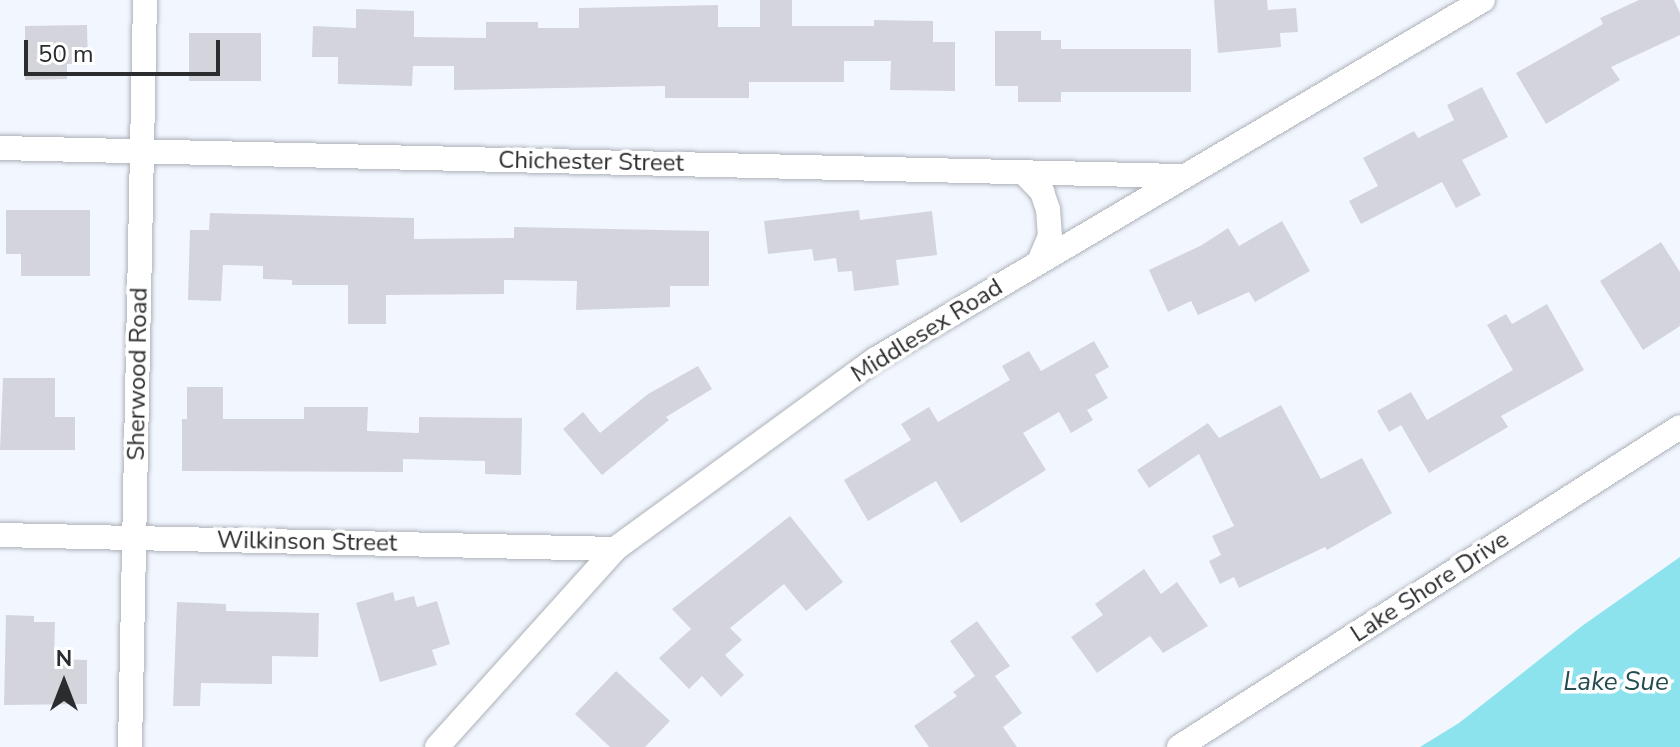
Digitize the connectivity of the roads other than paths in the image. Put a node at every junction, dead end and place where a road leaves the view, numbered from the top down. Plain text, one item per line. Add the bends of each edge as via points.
1 (145, 0) edge
2 (1483, 0) edge
3 (0, 148) edge
4 (142, 152) junction
5 (1023, 172) junction
6 (1183, 176) junction
7 (1039, 262) junction
8 (1680, 427) edge
9 (0, 535) edge
10 (135, 539) junction
11 (615, 549) junction
12 (130, 747) edge
13 (437, 747) edge
14 (1179, 747) edge

1 - 4 street, Sherwood Road
2 - 6 street, Middlesex Road
3 - 4 street, Chichester Street
4 - 5 street, Chichester Street
4 - 10 street, Sherwood Road
5 - 6 street, Chichester Street
5 - 7 street via 1042,192 1048,209 1050,236
6 - 7 street, Middlesex Road
7 - 11 street, Middlesex Road via 876,359
8 - 14 street, Lake Shore Drive
9 - 10 street, Wilkinson Street
10 - 11 street, Wilkinson Street
10 - 12 street, Sherwood Road
11 - 13 street, Middlesex Road

